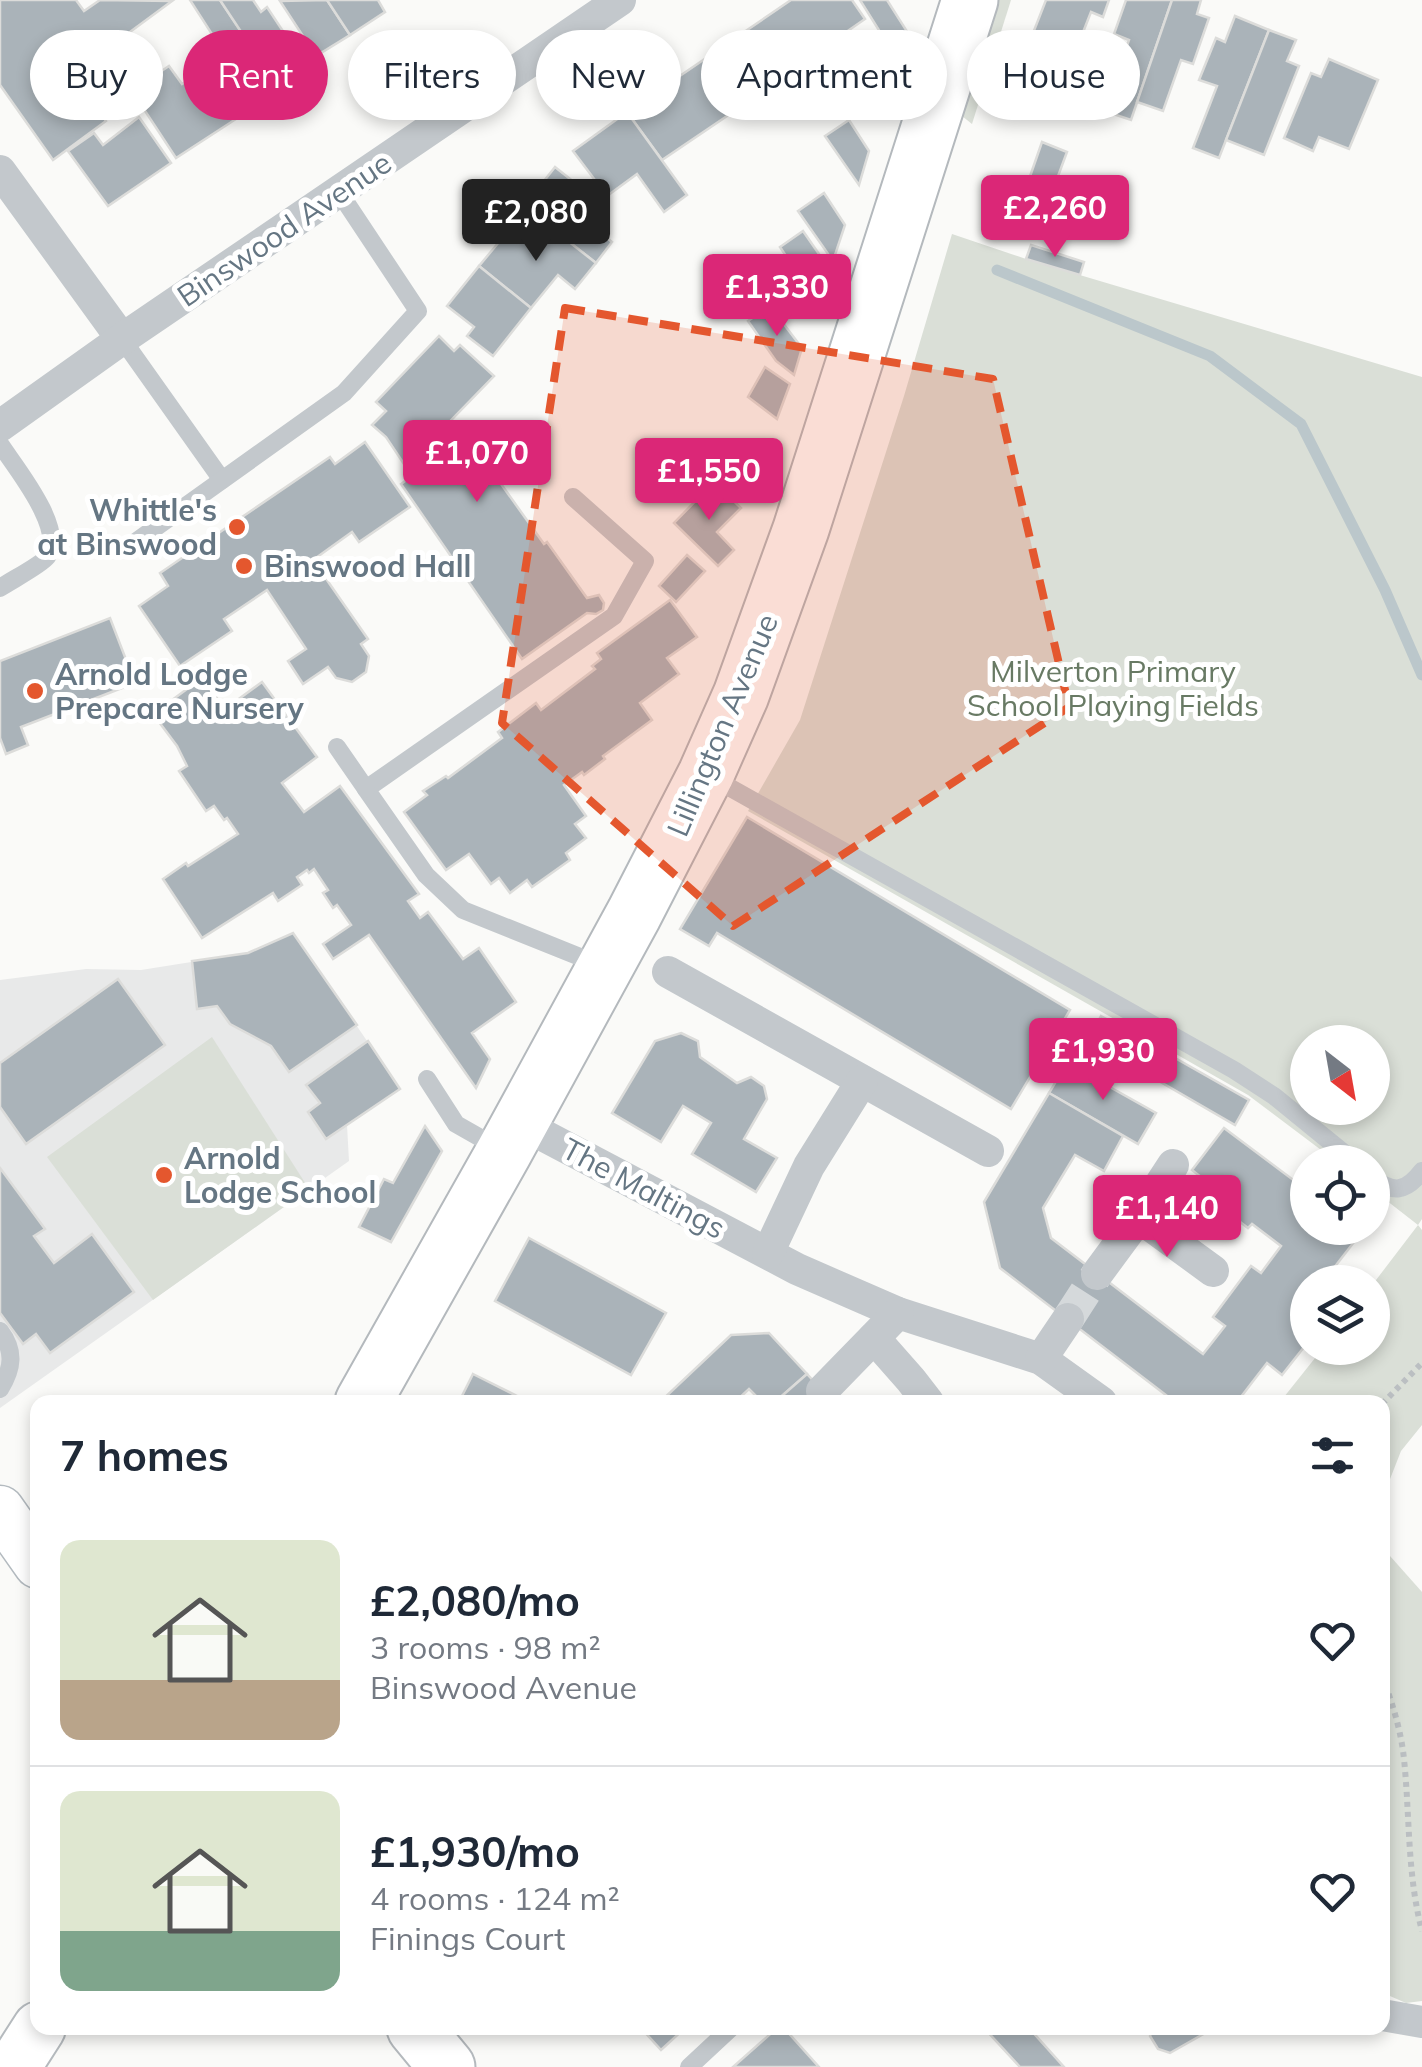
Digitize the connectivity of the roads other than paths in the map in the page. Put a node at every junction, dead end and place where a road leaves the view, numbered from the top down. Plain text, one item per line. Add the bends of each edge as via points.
1 (620, 0) edge
2 (970, 0) edge
3 (0, 171) edge
4 (338, 192) junction
5 (122, 340) junction
6 (0, 426) edge
7 (0, 444) edge
8 (222, 480) junction
9 (573, 496) dead end
10 (134, 543) dead end
11 (0, 588) edge
12 (337, 747) dead end
13 (706, 774) junction
14 (366, 789) junction
15 (606, 967) junction
16 (668, 972) dead end
17 (427, 1079) dead end
18 (862, 1081) junction
19 (512, 1138) junction
20 (1333, 1145) edge
21 (988, 1150) dead end
22 (1173, 1165) dead end
23 (1422, 1172) edge
24 (1390, 1188) edge
25 (1139, 1218) junction
26 (768, 1253) junction
27 (1213, 1271) dead end
28 (1097, 1274) tunnel mouth
29 (898, 1313) junction
30 (1068, 1319) tunnel mouth
31 (0, 1331) edge
32 (884, 1348) junction
33 (1040, 1358) junction
34 (0, 1389) edge
35 (822, 1391) dead end
36 (367, 1395) edge
37 (922, 1395) edge
38 (1091, 1395) edge
39 (0, 1510) edge
40 (30, 1553) edge
41 (1390, 2016) edge
42 (1422, 2022) edge
43 (35, 2035) edge
44 (421, 2035) edge
45 (723, 2035) edge
46 (14, 2067) edge
47 (447, 2067) edge
48 (689, 2067) edge

1 - 4 street, Binswood Avenue
2 - 13 highway, Lillington Avenue via 801,529
3 - 5 street
4 - 5 street, Binswood Avenue
4 - 8 lane via 418,311 344,393
5 - 6 street, Binswood Avenue
5 - 8 lane
7 - 11 lane via 48,520 53,540 47,557
8 - 10 lane
9 - 14 lane via 644,560 614,616
12 - 14 lane
13 - 15 highway, Lillington Avenue
13 - 20 lane via 1234,1070
14 - 15 lane via 426,875 463,910
15 - 19 highway, Lillington Avenue
16 - 18 street
17 - 19 lane via 456,1124
18 - 21 street
18 - 26 street via 809,1166
19 - 26 street, The Maltings
19 - 36 highway, Lillington Avenue
22 - 25 street
23 - 24 lane via 1404,1188
25 - 27 street
25 - 28 street
26 - 29 street, The Maltings
29 - 32 street
29 - 33 street, The Maltings
30 - 33 street
31 - 34 lane via 12,1360
32 - 35 street
32 - 37 street
33 - 38 street, The Maltings
39 - 40 main road
41 - 42 street
43 - 46 main road
44 - 47 highway
45 - 48 lane

